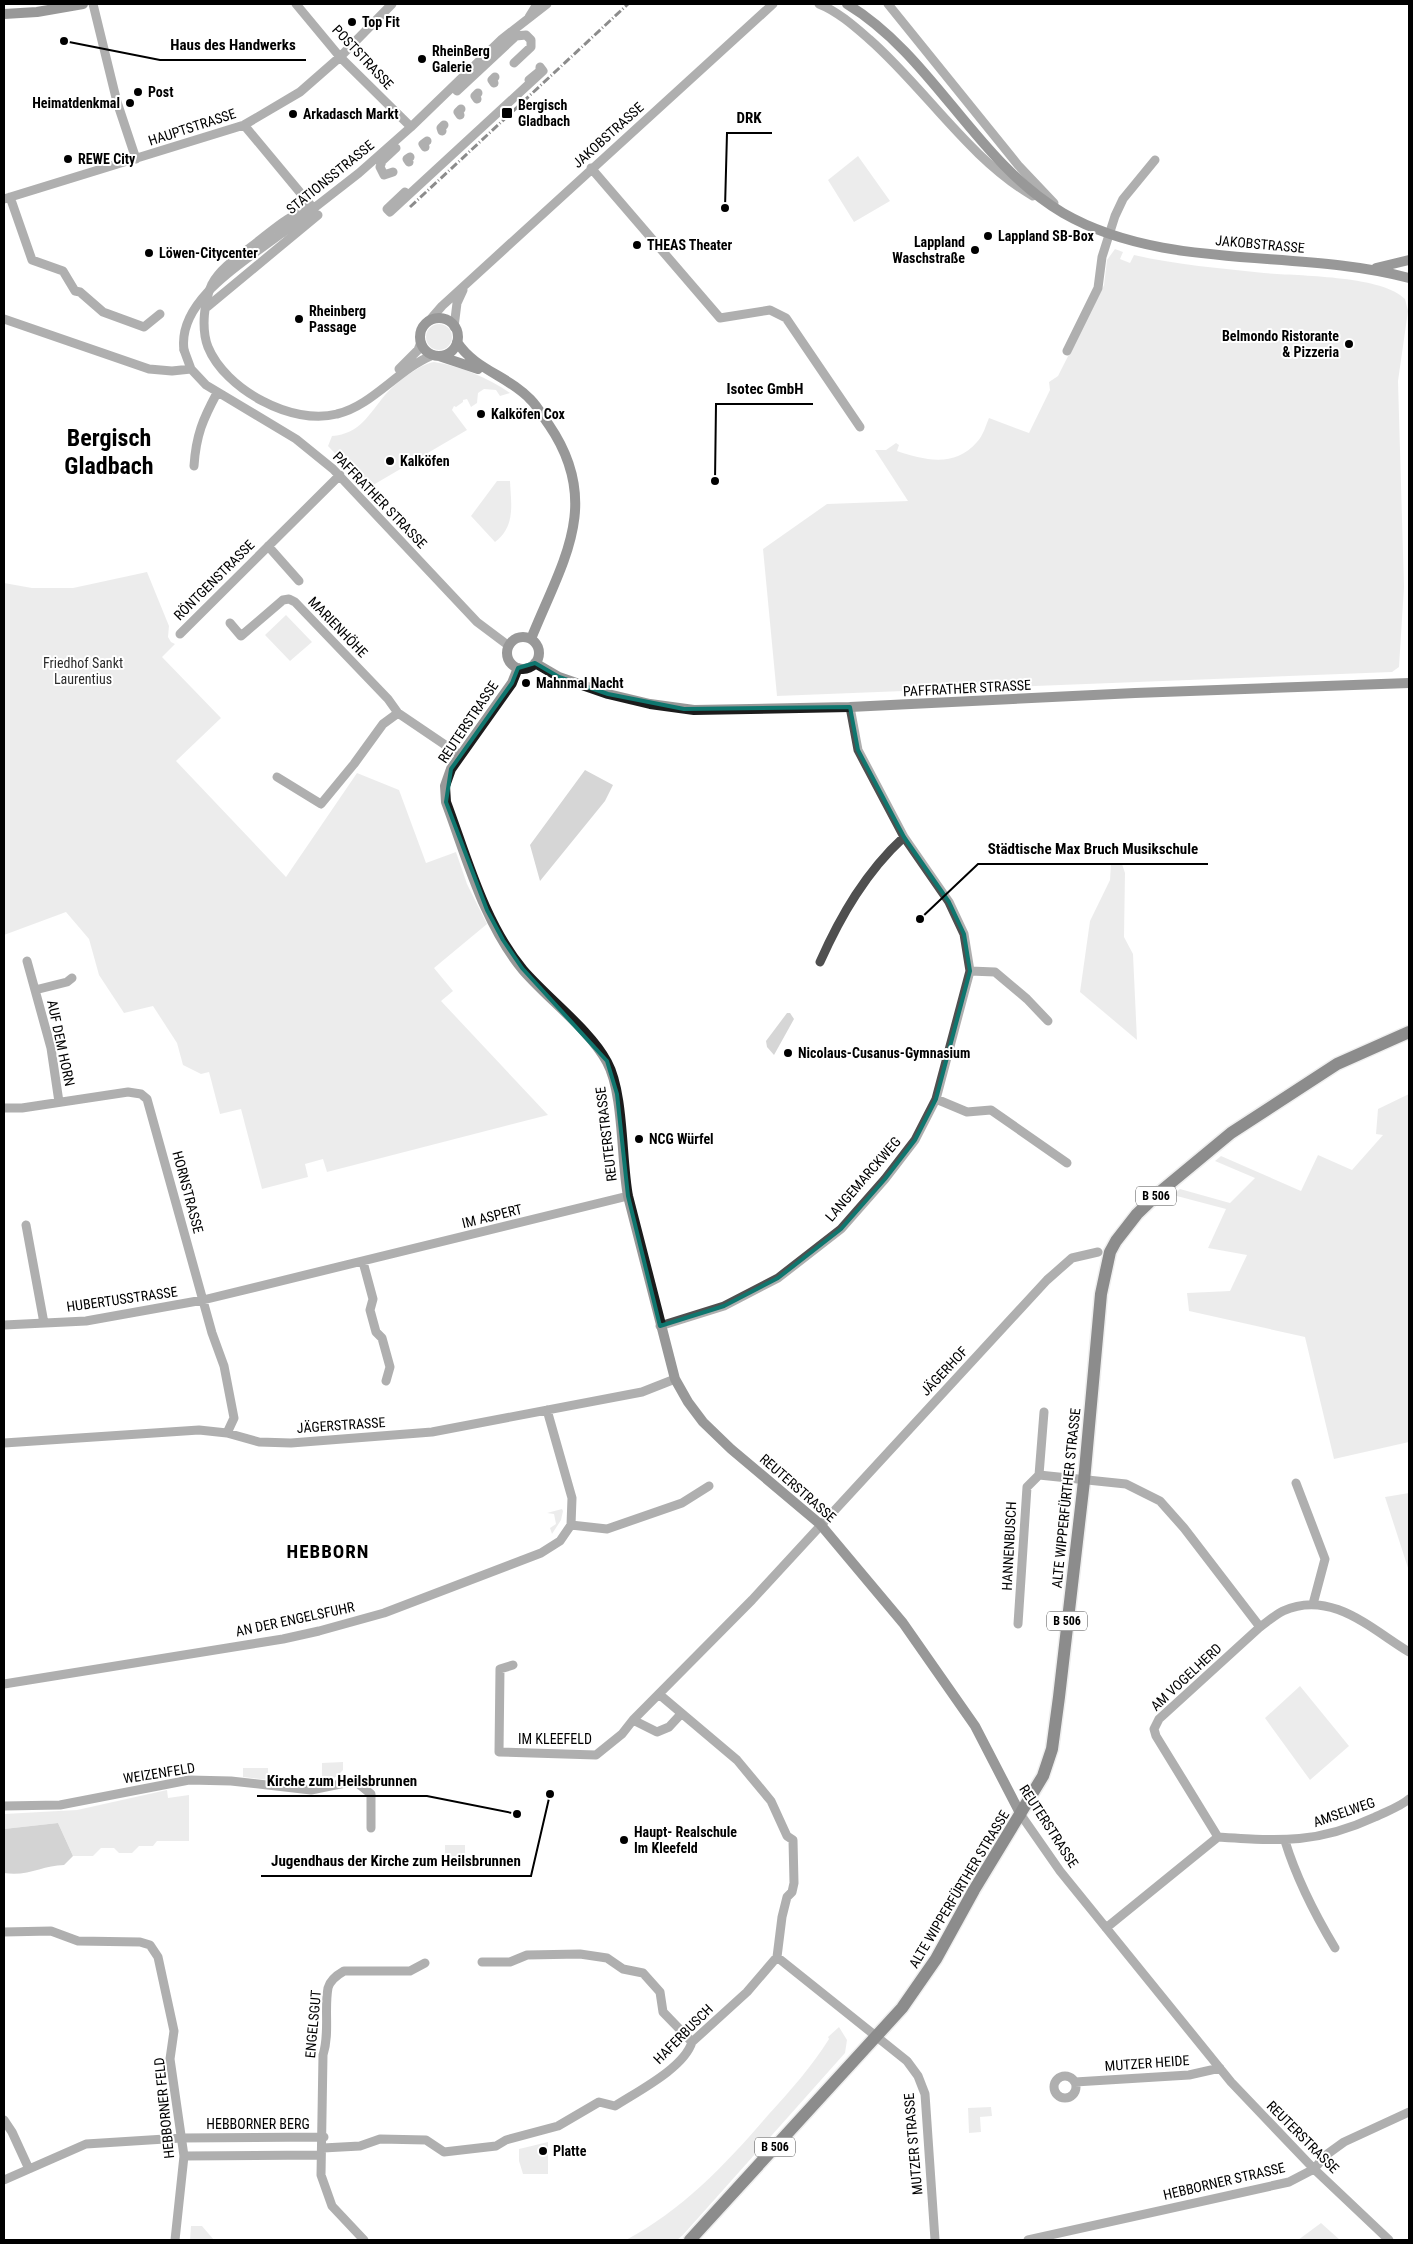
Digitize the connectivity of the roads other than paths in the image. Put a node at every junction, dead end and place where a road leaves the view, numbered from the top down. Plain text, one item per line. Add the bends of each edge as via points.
1 (83, 4) edge
2 (93, 4) edge
3 (296, 4) edge
4 (392, 4) edge
5 (537, 4) edge
6 (547, 4) edge
7 (778, 4) edge
8 (819, 4) edge
9 (848, 4) edge
10 (888, 4) edge
11 (770, 6) edge
12 (4, 14) edge
13 (527, 20) junction
14 (340, 57) junction
15 (514, 63) dead end
16 (529, 80) dead end
17 (244, 125) junction
18 (411, 127) junction
19 (136, 159) junction
20 (1155, 160) dead end
21 (591, 168) junction
22 (393, 172) dead end
23 (425, 172) dead end
24 (417, 181) dead end
25 (405, 192) dead end
26 (7, 198) edge
27 (316, 211) junction
28 (1062, 212) junction
29 (1110, 233) junction
30 (1409, 260) edge
31 (1372, 269) junction
32 (1409, 278) edge
33 (468, 283) junction
34 (206, 307) junction
35 (160, 314) dead end
36 (4, 319) edge
37 (429, 321) junction
38 (454, 327) junction
39 (421, 342) junction
40 (457, 342) junction
41 (1067, 351) dead end
42 (436, 356) junction
43 (191, 369) junction
44 (497, 376) junction
45 (386, 384) junction
46 (217, 393) junction
47 (860, 427) dead end
48 (194, 466) dead end
49 (340, 475) junction
50 (268, 546) junction
51 (299, 581) dead end
52 (230, 623) dead end
53 (180, 634) dead end
54 (531, 639) junction
55 (509, 646) junction
56 (535, 663) junction
57 (518, 668) junction
58 (1409, 684) edge
59 (850, 707) junction
60 (398, 713) junction
61 (460, 755) junction
62 (278, 777) dead end
63 (904, 837) junction
64 (27, 961) dead end
65 (820, 962) dead end
66 (970, 972) junction
67 (72, 978) dead end
68 (35, 990) junction
69 (1048, 1021) dead end
70 (1409, 1032) edge
71 (936, 1099) junction
72 (59, 1102) junction
73 (4, 1108) edge
74 (1067, 1163) dead end
75 (628, 1196) junction
76 (26, 1225) dead end
77 (1098, 1252) dead end
78 (363, 1262) junction
79 (203, 1300) junction
80 (44, 1323) junction
81 (4, 1325) edge
82 (660, 1326) junction
83 (675, 1379) junction
84 (386, 1381) dead end
85 (547, 1410) junction
86 (1044, 1412) dead end
87 (227, 1433) junction
88 (4, 1443) edge
89 (1039, 1475) junction
90 (1084, 1481) junction
91 (1296, 1483) dead end
92 (709, 1486) dead end
93 (820, 1524) junction
94 (571, 1525) junction
95 (1313, 1604) junction
96 (1018, 1624) dead end
97 (1260, 1627) junction
98 (1409, 1652) edge
99 (513, 1665) dead end
100 (4, 1684) edge
101 (660, 1695) junction
102 (681, 1714) junction
103 (633, 1720) junction
104 (1409, 1799) edge
105 (4, 1806) edge
106 (1021, 1814) junction
107 (371, 1828) dead end
108 (1218, 1837) junction
109 (1285, 1841) junction
110 (1106, 1928) junction
111 (4, 1932) edge
112 (1335, 1948) dead end
113 (777, 1957) junction
114 (482, 1962) dead end
115 (425, 1963) dead end
116 (876, 2035) junction
117 (692, 2042) junction
118 (1220, 2068) junction
119 (1075, 2082) dead end
120 (1409, 2112) edge
121 (4, 2120) edge
122 (324, 2137) junction
123 (181, 2138) junction
124 (322, 2152) junction
125 (184, 2156) junction
126 (29, 2169) junction
127 (1314, 2169) junction
128 (4, 2180) edge
129 (1047, 2238) edge
130 (175, 2240) edge
131 (364, 2240) edge
132 (690, 2240) edge
133 (935, 2240) edge
134 (1028, 2240) edge
135 (1389, 2240) edge

1 - 12 street
2 - 19 street, HAUPTSTRASSE via 117,102
3 - 14 street, POSTSTRASSE
4 - 14 street, HAUPTSTRASSE
5 - 13 street, STATIONSSTRASSE
6 - 13 street, STATIONSSTRASSE
7 - 11 street, JAKOBSTRASSE
8 - 28 street, JAKOBSTRASSE via 854,26 889,56 1010,182
9 - 28 street via 900,46 1015,176
10 - 28 street, JAKOBSTRASSE via 1018,165
11 - 21 street, JAKOBSTRASSE
13 - 18 street, STATIONSSTRASSE via 502,39
14 - 17 street, HAUPTSTRASSE via 300,92
14 - 18 street, POSTSTRASSE
15 - 22 street via 531,47 531,40 526,35 516,36 382,161 382,172 387,175
16 - 25 street via 540,71 540,67 543,71 390,212 387,209
17 - 19 street, HAUPTSTRASSE
17 - 27 street
18 - 27 street, STATIONSSTRASSE
19 - 26 street, HAUPTSTRASSE
20 - 29 street via 1123,199
21 - 33 street, JAKOBSTRASSE
21 - 47 street via 720,318 770,310 786,318
23 - 24 street
26 - 35 street via 32,260 63,271 75,291 103,312 144,327
27 - 34 street
27 - 34 street, JAKOBSTRASSE via 295,214 218,274
27 - 43 street, STATIONSSTRASSE, bridge via 227,276 196,305 184,328 184,350
28 - 29 street, JAKOBSTRASSE
29 - 31 street, JAKOBSTRASSE via 1189,251
29 - 41 street via 1102,257 1098,288
30 - 31 street
31 - 32 street, JAKOBSTRASSE
33 - 37 street, JAKOBSTRASSE
33 - 38 street, JAKOBSTRASSE via 457,303
34 - 45 street, JAKOBSTRASSE via 204,332 217,362 235,382 280,410 311,416 338,414 363,402
36 - 43 street via 149,369
37 - 38 street via 446,320
37 - 39 street, JAKOBSTRASSE via 421,332
38 - 40 street, JAKOBSTRASSE
39 - 42 street via 425,350
39 - 45 street, JAKOBSTRASSE via 418,350
40 - 42 street, JAKOBSTRASSE via 448,354
40 - 44 street via 468,358
42 - 44 street
42 - 45 street, JAKOBSTRASSE via 409,367
43 - 46 street, PAFFRATHER STRASSE
44 - 54 street via 531,400 564,449 573,478 577,510 569,546
46 - 48 street via 197,435
46 - 49 street, PAFFRATHER STRASSE via 296,439
49 - 50 street, RÖNTGENSTRASSE
49 - 55 street, PAFFRATHER STRASSE via 477,622
50 - 51 street, RÖNTGENSTRASSE
50 - 53 street, RÖNTGENSTRASSE
52 - 60 street, MARIENHÖHE via 241,636 283,600 295,602
54 - 55 street via 518,638
54 - 56 street via 539,652
55 - 57 street via 508,658
56 - 57 street
56 - 59 street, PAFFRATHER STRASSE via 559,677 608,694 684,709
57 - 61 street, REUTERSTRASSE via 512,684
58 - 59 street, PAFFRATHER STRASSE
59 - 63 street, LANGEMARCKWEG via 858,750
60 - 61 street, MARIENHÖHE
60 - 62 street via 383,724 321,804
61 - 75 street, REUTERSTRASSE via 451,769 446,802 483,901 522,968 607,1062 617,1094
63 - 65 street via 862,882
63 - 66 street, LANGEMARCKWEG via 949,902 964,934
64 - 68 street, AUF DEM HORN
66 - 69 street via 994,972
66 - 71 street, LANGEMARCKWEG
67 - 68 street, AUF DEM HORN
68 - 72 street, AUF DEM HORN via 51,1048
70 - 90 main road, ALTE WIPPERFÜRTHER STRASSE / B 506 via 1337,1064 1231,1133 1161,1191 1121,1232 1110,1252 1101,1294
71 - 74 street via 967,1112 991,1110
71 - 82 street, LANGEMARCKWEG via 915,1140 841,1229 778,1278 724,1306
72 - 73 street, HORNSTRASSE
72 - 79 street, HORNSTRASSE via 128,1092 141,1094 147,1099
75 - 78 street, IM ASPERT
75 - 82 street, REUTERSTRASSE
76 - 80 street
77 - 93 street, JÄGERHOF via 1072,1258 1056,1271
78 - 79 street, IM ASPERT
78 - 84 street via 373,1299 370,1310 390,1367
79 - 80 street, HUBERTUSSTRASSE via 86,1320
79 - 87 street, HORNSTRASSE via 224,1366 234,1418
80 - 81 street, HUBERTUSSTRASSE
82 - 83 street, REUTERSTRASSE
83 - 85 street, JÄGERSTRASSE via 642,1392
83 - 93 street, REUTERSTRASSE via 703,1422
85 - 87 street, JÄGERSTRASSE via 432,1432 291,1443 259,1442
85 - 94 street via 572,1498
86 - 89 street, HANNENBUSCH
87 - 88 street, JÄGERSTRASSE via 199,1430
89 - 90 street
89 - 96 street, HANNENBUSCH via 1027,1487
90 - 97 street via 1126,1484 1160,1501
90 - 106 main road, ALTE WIPPERFÜRTHER STRASSE / B 506 via 1052,1749 1044,1776
91 - 95 street via 1326,1559
92 - 94 street via 682,1503 607,1529
93 - 101 street, IM KLEEFELD
93 - 106 street, REUTERSTRASSE via 903,1623 947,1684 975,1726
94 - 100 street, AN DER ENGELSFUHR via 560,1541 540,1553 365,1618 283,1639
95 - 97 street via 1281,1612
95 - 98 street via 1336,1608 1357,1618
97 - 108 street, AM VOGELHERD via 1159,1719 1154,1729
99 - 103 street, IM KLEEFELD via 500,1669 499,1752 596,1754 622,1734
101 - 102 street
101 - 103 street, IM KLEEFELD
102 - 103 street via 669,1727 657,1732
102 - 113 street via 737,1760 771,1801 787,1836 793,1840 794,1883 782,1917
104 - 109 street, AMSELWEG via 1359,1824 1325,1835
105 - 107 street, WEIZENFELD via 60,1805 188,1780 311,1790 355,1781 371,1794
106 - 110 street, REUTERSTRASSE
106 - 116 main road, ALTE WIPPERFÜRTHER STRASSE / B 506 via 936,1959 894,2019
108 - 109 street, AMSELWEG
108 - 110 street
109 - 112 street via 1298,1882
110 - 118 street, REUTERSTRASSE
111 - 123 street, HEBBORNER FELD via 51,1931 78,1941 140,1942 150,1946 158,1957 174,2031 170,2059
113 - 116 street
113 - 117 street, HAFERBUSCH via 747,1992
114 - 117 street via 510,1962 527,1955 580,1954 608,1958 623,1969 643,1973 660,1992 663,2012
115 - 122 street, ENGELSGUT via 410,1971 344,1972 336,1976 328,1987
116 - 132 main road, ALTE WIPPERFÜRTHER STRASSE / B 506
116 - 133 street, MUTZER STRASSE via 907,2061 926,2094
117 - 124 street, HAFERBUSCH via 689,2051 677,2064 615,2106 599,2102 558,2126 506,2140 496,2146 444,2152 426,2140 380,2139
118 - 119 street, MUTZER HEIDE via 1189,2074
118 - 127 street, REUTERSTRASSE
120 - 127 street, HEBBORNER STRASSE via 1344,2142
121 - 126 street
122 - 123 street, HEBBORNER BERG
122 - 124 street, HEBBORNER BERG
123 - 125 street, HEBBORNER FELD
123 - 126 street, HEBBORNER BERG via 86,2144
124 - 125 street
124 - 131 street, HEBBORNER BERG via 321,2175 332,2206
125 - 130 street, HEBBORNER FELD
126 - 128 street, HEBBORNER BERG
127 - 129 street, HEBBORNER STRASSE via 1289,2182
127 - 135 street, REUTERSTRASSE
129 - 134 street, HEBBORNER STRASSE

